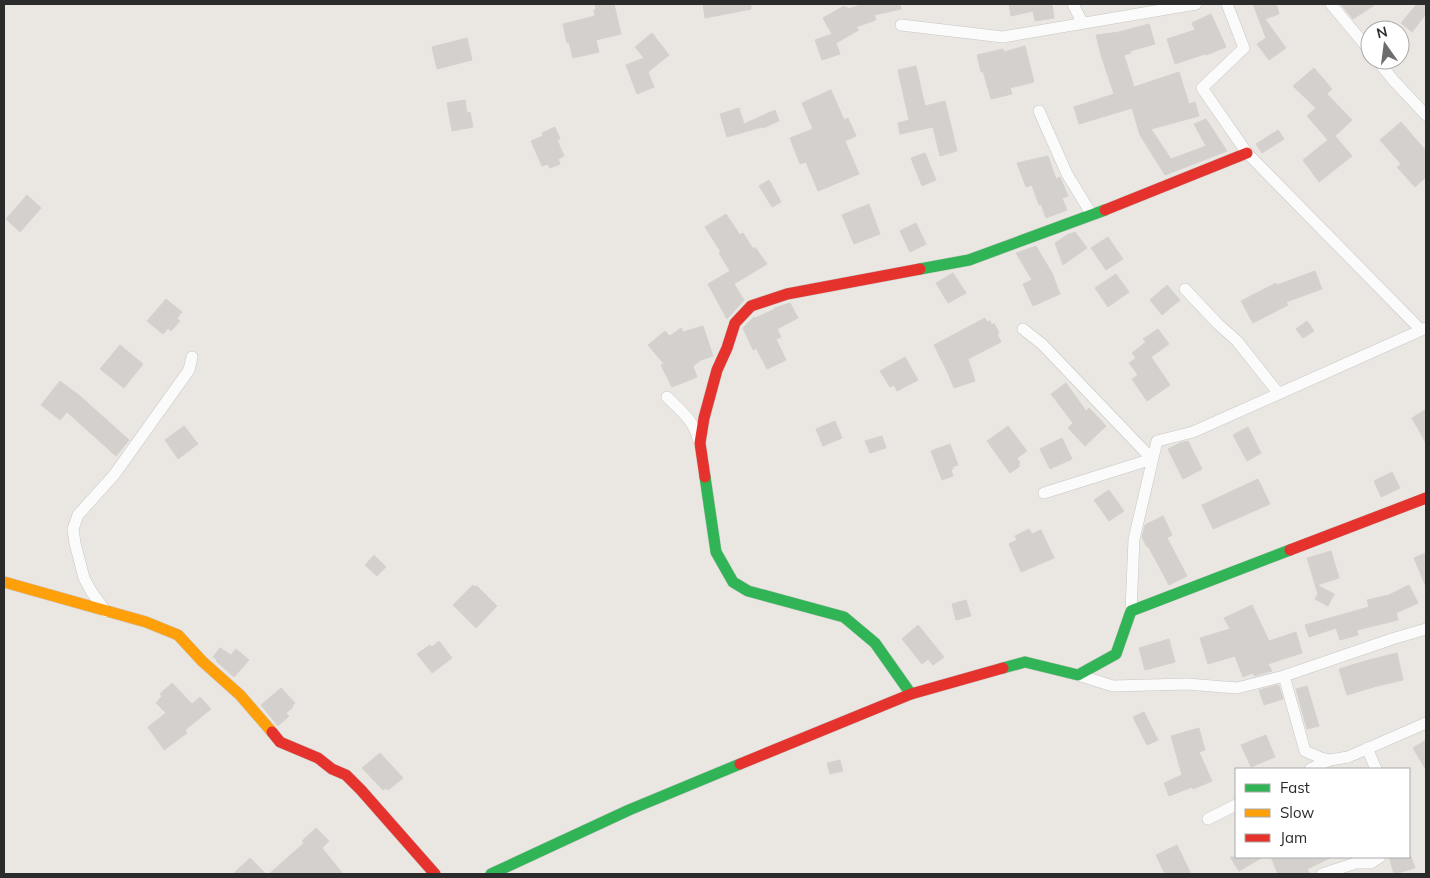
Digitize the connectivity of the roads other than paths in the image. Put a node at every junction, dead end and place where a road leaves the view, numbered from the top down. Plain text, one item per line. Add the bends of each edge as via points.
1 (1073, 4) edge
2 (1196, 4) edge
3 (1227, 4) edge
4 (1331, 4) edge
5 (1082, 22) junction
6 (901, 26) dead end
7 (1360, 40) edge
8 (1385, 70) edge
9 (1039, 111) dead end
10 (1426, 115) edge
11 (1247, 153) junction
12 (1092, 215) junction
13 (1185, 288) dead end
14 (1023, 329) dead end
15 (1423, 329) edge
16 (192, 357) dead end
17 (1279, 394) junction
18 (667, 397) dead end
19 (700, 444) junction
20 (1152, 459) junction
21 (1044, 493) dead end
22 (1426, 498) edge
23 (4, 582) edge
24 (1131, 611) junction
25 (106, 612) junction
26 (1426, 628) edge
27 (1078, 675) junction
28 (1284, 676) junction
29 (911, 694) junction
30 (1426, 722) edge
31 (1367, 748) junction
32 (1330, 760) junction
33 (1312, 768) edge
34 (1376, 768) edge
35 (1235, 805) edge
36 (1208, 818) dead end
37 (1378, 858) edge
38 (435, 874) edge
39 (491, 874) edge
40 (1322, 874) edge

1 - 5 street
2 - 5 street
3 - 11 street via 1244,48 1202,88
4 - 7 street
5 - 6 street via 1003,37
8 - 10 street
9 - 12 street via 1067,174
11 - 12 street
11 - 15 street
12 - 19 street via 969,260 787,294 751,306 735,323 717,370
13 - 17 street via 1237,341
14 - 20 street via 1042,344
15 - 17 street
16 - 25 street via 189,370 114,475 78,515 73,529 84,578
17 - 20 street via 1193,432 1157,441
18 - 19 street via 690,420
19 - 29 street via 716,552 733,582 748,591 844,617 875,643
20 - 21 street
20 - 24 street via 1134,539
22 - 24 street
23 - 25 street
24 - 27 street via 1116,654
25 - 38 street via 146,622 178,635 240,695 280,742 318,758 346,775
26 - 28 street
27 - 28 street via 1113,686 1187,684 1237,688
27 - 29 street via 1025,662
28 - 32 street via 1305,751
29 - 39 street via 629,810
30 - 31 street
31 - 32 street
31 - 34 street
32 - 33 street
35 - 36 street
37 - 40 street

